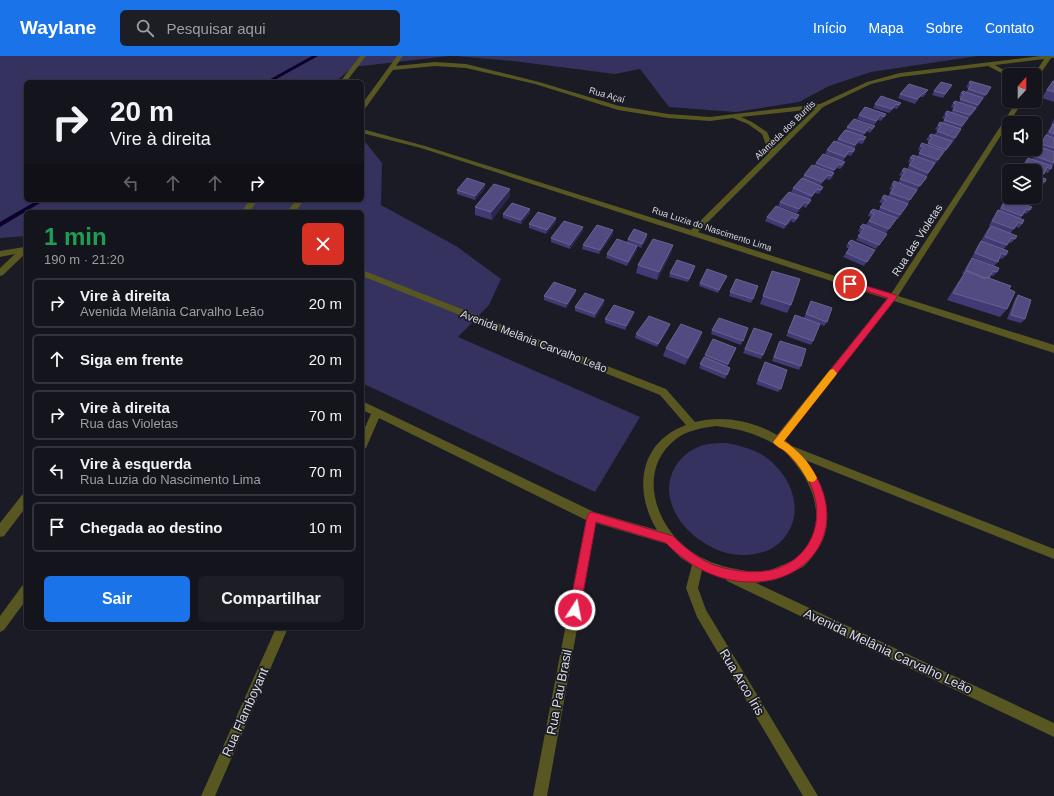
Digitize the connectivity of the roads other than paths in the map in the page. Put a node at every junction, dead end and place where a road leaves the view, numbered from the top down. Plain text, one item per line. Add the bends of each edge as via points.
1 (1049, 56) edge
2 (1054, 56) edge
3 (399, 57) edge
4 (362, 58) edge
5 (989, 64) junction
6 (391, 68) junction
7 (1041, 68) edge
8 (1002, 71) edge
9 (345, 80) edge
10 (364, 106) edge
11 (821, 106) junction
12 (1015, 108) edge
13 (732, 117) junction
14 (364, 132) edge
15 (773, 154) junction
16 (692, 233) junction
17 (24, 250) edge
18 (24, 251) edge
19 (0, 254) edge
20 (0, 273) edge
21 (364, 274) edge
22 (893, 297) junction
23 (1054, 348) edge
24 (364, 406) edge
25 (377, 412) junction
26 (693, 426) junction
27 (364, 441) edge
28 (778, 442) junction
29 (790, 449) junction
30 (24, 501) edge
31 (592, 517) junction
32 (0, 532) edge
33 (669, 539) junction
34 (1054, 554) edge
35 (698, 562) junction
36 (722, 573) junction
37 (24, 593) edge
38 (0, 626) edge
39 (281, 630) edge
40 (1054, 730) edge
41 (208, 796) edge
42 (540, 796) edge
43 (811, 796) edge

1 - 2 street, Alameda dos Buritis
1 - 5 street, Alameda dos Buritis
1 - 7 street
3 - 6 street
4 - 9 street
5 - 8 street
5 - 11 street, Alameda dos Buritis via 900,75 869,84
6 - 10 street
6 - 13 street, Rua Açaí via 435,64 466,66 537,83 618,108 675,117
11 - 13 street, Rua Açaí
11 - 15 street, Alameda dos Buritis
12 - 22 street, Rua das Violetas
13 - 15 street via 750,123 765,133
14 - 16 street, Rua Luzia do Nascimento Lima via 423,147
15 - 16 street, Alameda dos Buritis
16 - 22 street, Rua Luzia do Nascimento Lima
17 - 19 street
18 - 20 street
21 - 26 street, Avenida Melânia Carvalho Leão via 663,392
22 - 23 street, Rua Luzia do Nascimento Lima
22 - 28 street, Rua das Violetas
24 - 25 street
25 - 27 street
25 - 31 street
26 - 28 street via 716,422 741,425 766,434
26 - 33 street via 672,435 658,450 649,470 647,492 654,516
28 - 29 street
29 - 34 street
29 - 36 street via 807,469 819,493 823,517 817,541 803,560 780,573 752,577
30 - 32 street
31 - 33 street
31 - 42 street, Rua Pau Brasil
33 - 35 street, Avenida Melânia Carvalho Leão
35 - 36 street, Avenida Melânia Carvalho Leão
35 - 43 street, Rua Arco Íris via 692,588 700,613
36 - 40 street, Avenida Melânia Carvalho Leão
37 - 38 street
39 - 41 street, Rua Flamboyant

